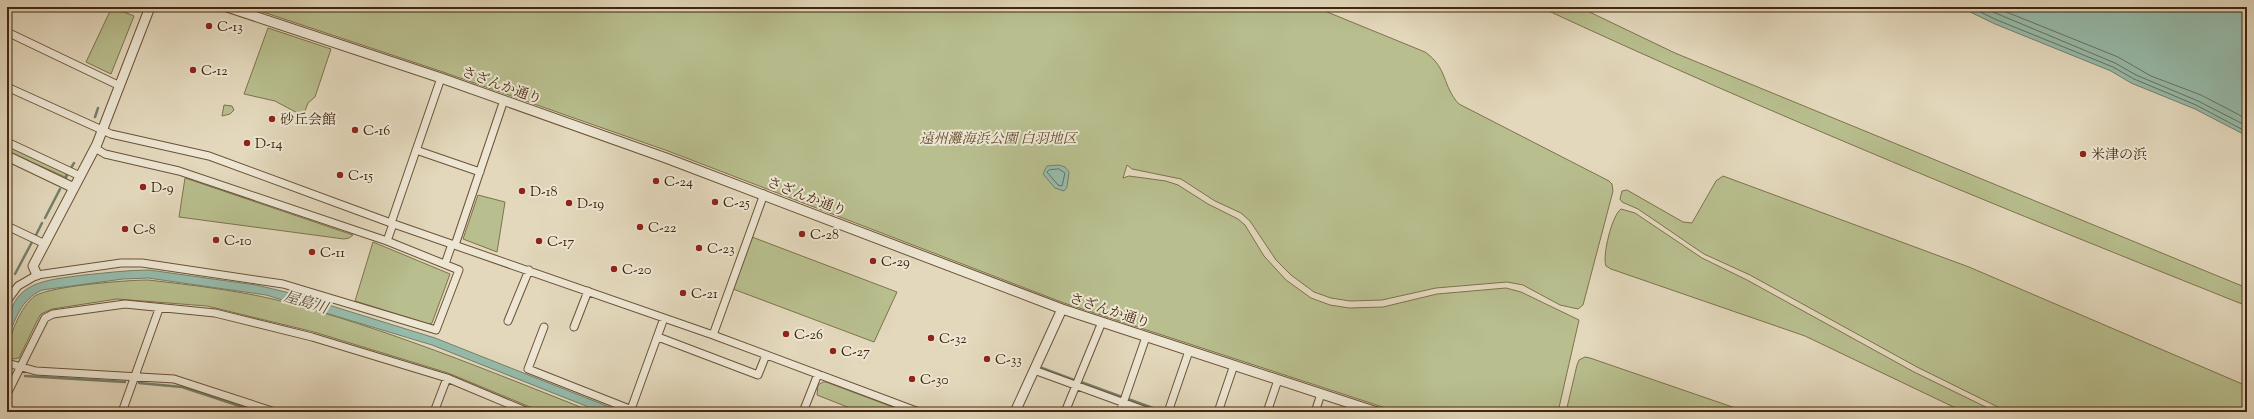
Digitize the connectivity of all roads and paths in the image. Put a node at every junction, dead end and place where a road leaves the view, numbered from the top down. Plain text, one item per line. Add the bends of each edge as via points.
1 (150, 7) edge
2 (227, 7) edge
3 (7, 32) edge
4 (441, 78) junction
5 (120, 86) junction
6 (7, 87) edge
7 (504, 100) junction
8 (102, 132) junction
9 (7, 142) edge
10 (95, 148) junction
11 (416, 150) junction
12 (7, 156) edge
13 (480, 172) junction
14 (80, 176) junction
15 (74, 188) junction
16 (764, 194) junction
17 (392, 224) junction
18 (7, 226) edge
19 (387, 241) junction
20 (45, 244) junction
21 (453, 244) junction
22 (445, 264) junction
23 (529, 270) junction
24 (37, 275) junction
25 (588, 291) junction
26 (8, 297) edge
27 (159, 309) junction
28 (1062, 309) junction
29 (664, 318) junction
30 (508, 320) dead end
31 (1102, 322) junction
32 (544, 327) dead end
33 (574, 327) dead end
34 (713, 335) junction
35 (658, 337) junction
36 (1146, 337) junction
37 (1189, 351) junction
38 (766, 355) junction
39 (7, 363) edge
40 (1234, 365) junction
41 (21, 368) junction
42 (1034, 370) junction
43 (818, 374) junction
44 (135, 377) junction
45 (447, 378) junction
46 (1278, 380) junction
47 (1076, 386) junction
48 (7, 394) edge
49 (1321, 394) junction
50 (1124, 403) junction
51 (1364, 410) edge
52 (633, 411) edge
53 (122, 412) edge
54 (275, 412) edge
55 (434, 412) edge
56 (528, 412) edge
57 (803, 412) edge
58 (919, 412) edge
59 (1015, 412) edge
60 (1064, 412) edge
61 (1120, 412) edge
62 (1149, 412) edge
63 (1168, 412) edge
64 (1218, 412) edge
65 (1267, 412) edge
66 (1315, 412) edge
67 (1377, 412) edge

1 - 5 street
2 - 4 street, さざんか通り
3 - 5 street
4 - 7 street, さざんか通り
4 - 11 street
5 - 8 street
6 - 8 street
7 - 13 street
7 - 16 street, さざんか通り
8 - 10 street
8 - 17 street via 209,156
9 - 14 street
10 - 14 street
10 - 19 street via 105,154 179,170
11 - 13 street
11 - 17 street
12 - 15 street
13 - 21 street
14 - 15 street
15 - 20 street
16 - 28 street, さざんか通り
16 - 34 street
17 - 19 street
17 - 21 street
18 - 20 street
19 - 22 street
20 - 24 street via 33,266
21 - 22 street
21 - 23 street
22 - 24 street via 460,270 436,330 292,286 152,264 122,263
23 - 25 street
23 - 30 street
24 - 26 street via 18,286
25 - 29 street
25 - 33 street
27 - 41 street via 118,304 49,315 42,321
27 - 44 street
27 - 45 street via 206,312 274,326
28 - 31 street, さざんか通り
28 - 42 street
29 - 34 street
29 - 35 street
31 - 36 street, さざんか通り
31 - 47 street
32 - 52 street via 528,369
34 - 38 street
35 - 38 street via 758,376
35 - 52 street
36 - 37 street, さざんか通り
36 - 50 street
37 - 40 street, さざんか通り
37 - 63 street
38 - 43 street
39 - 41 street
40 - 46 street, さざんか通り
40 - 64 street
41 - 44 street
41 - 48 street
42 - 47 street
42 - 59 street
43 - 57 street
43 - 58 street
44 - 53 street
44 - 54 street via 183,381
45 - 55 street
45 - 56 street
46 - 49 street, さざんか通り
46 - 65 street
47 - 50 street
47 - 60 street
49 - 51 street, さざんか通り
49 - 66 street
50 - 61 street
50 - 62 street
51 - 67 street, さざんか通り

